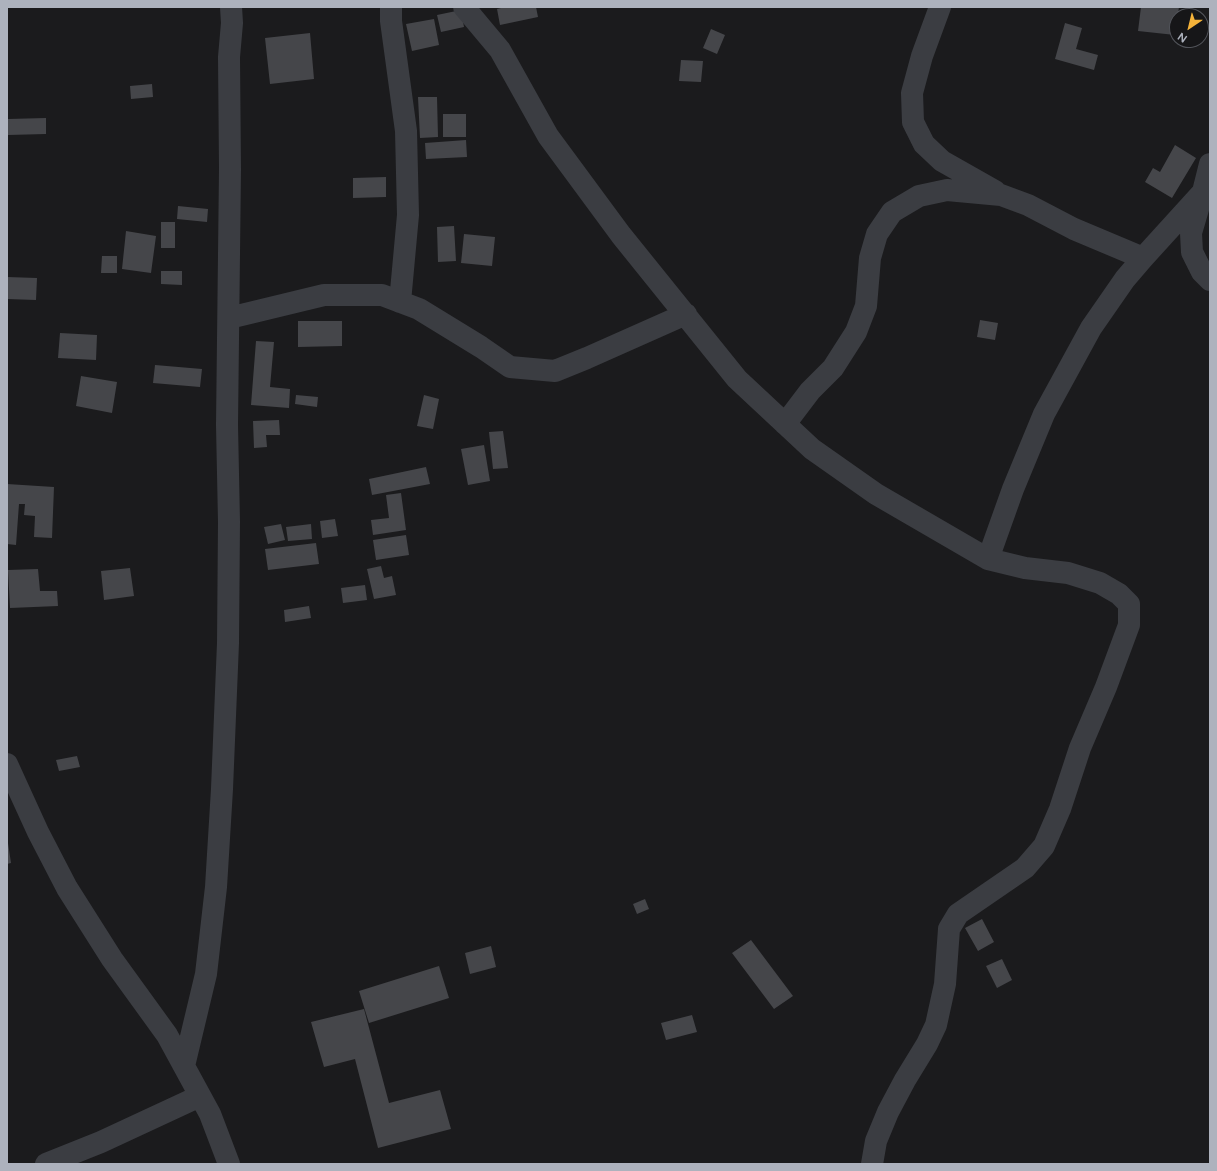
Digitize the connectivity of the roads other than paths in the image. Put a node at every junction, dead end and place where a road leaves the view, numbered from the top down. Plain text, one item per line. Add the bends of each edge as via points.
1 (231, 7) edge
2 (391, 7) edge
3 (464, 7) edge
4 (940, 7) edge
5 (1210, 164) edge
6 (1203, 192) junction
7 (1001, 195) junction
8 (1143, 258) junction
9 (1210, 280) edge
10 (400, 302) junction
11 (686, 314) junction
12 (229, 318) junction
13 (785, 424) junction
14 (988, 559) junction
15 (7, 764) edge
16 (184, 1066) junction
17 (200, 1096) junction
18 (46, 1164) edge
19 (228, 1164) edge
20 (872, 1164) edge

1 - 12 street
2 - 10 street via 406,131 408,215
3 - 11 street via 500,50 548,136 621,235
4 - 7 street via 912,93 913,122 924,144 942,161
5 - 6 street
6 - 8 street
6 - 9 street via 1191,233 1192,252 1202,272
7 - 8 street
7 - 13 street via 947,190 918,196 892,212 877,234 870,258 866,306 856,332 832,368 810,391
8 - 14 street via 1091,328 1044,414
10 - 11 street via 419,309 481,346 510,367 555,371
10 - 12 street via 382,295 324,295
11 - 13 street via 737,379
12 - 16 street via 228,643 222,789 216,887 206,974
13 - 14 street via 812,449 876,494
14 - 20 street via 1025,568 1068,572 1100,583 1119,594 1129,604 1129,625 1044,846 1025,868 958,914 949,929 945,984 936,1025 888,1112 876,1141
15 - 16 street via 67,888 112,959 167,1035
16 - 17 street
17 - 18 street via 101,1142
17 - 19 street via 210,1114

